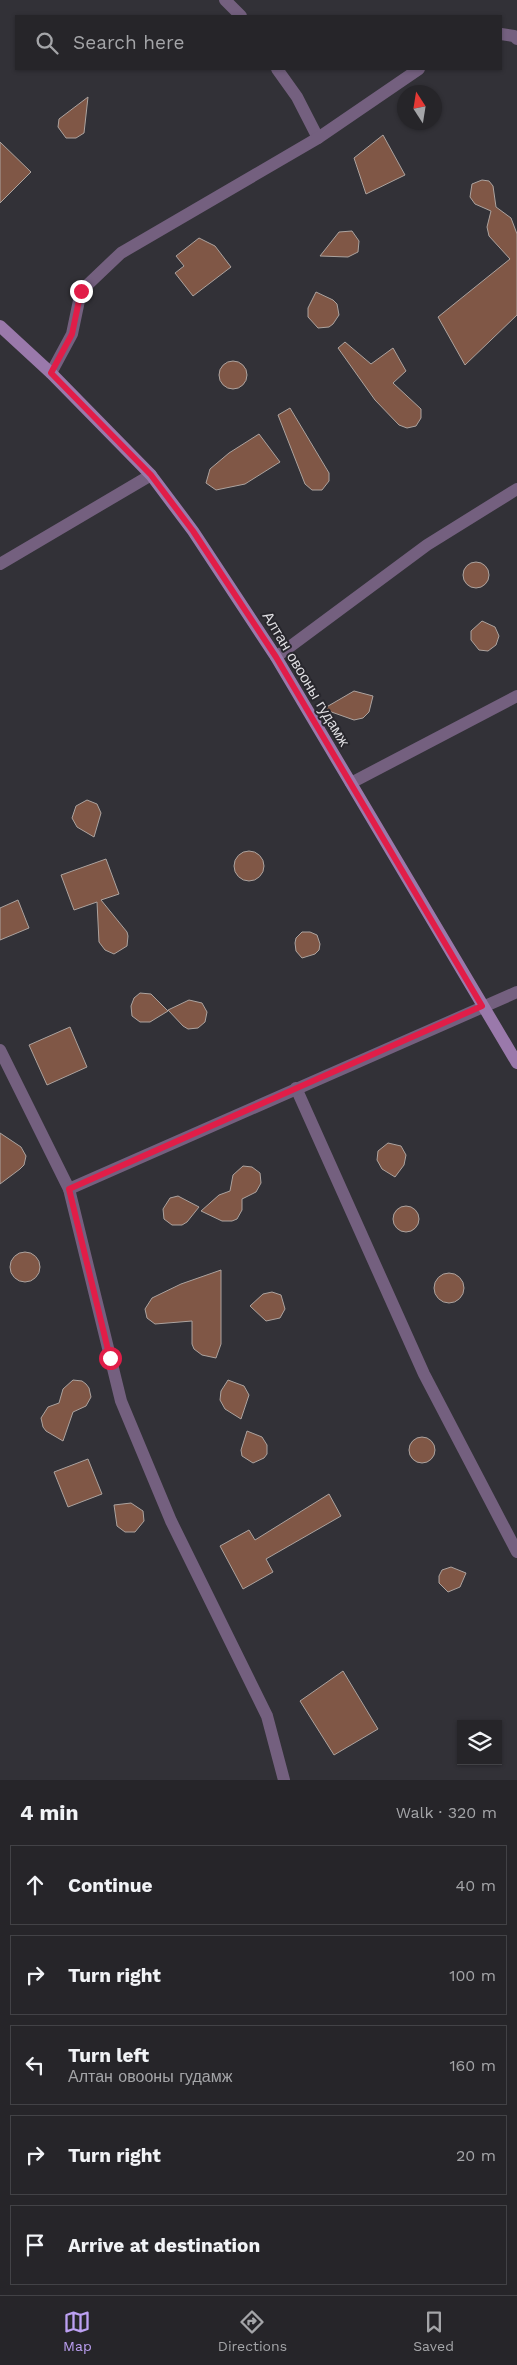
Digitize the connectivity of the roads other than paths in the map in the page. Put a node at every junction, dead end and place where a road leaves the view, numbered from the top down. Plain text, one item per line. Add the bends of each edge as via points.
1 (225, 0) edge
2 (239, 15) edge
3 (502, 34) edge
4 (517, 39) edge
5 (278, 70) edge
6 (418, 70) edge
7 (318, 138) junction
8 (0, 326) edge
9 (51, 373) junction
10 (151, 475) junction
11 (517, 489) edge
12 (0, 564) edge
13 (276, 657) junction
14 (517, 696) edge
15 (351, 783) junction
16 (517, 992) edge
17 (482, 1006) junction
18 (0, 1050) edge
19 (517, 1063) edge
20 (296, 1088) junction
21 (69, 1189) junction
22 (517, 1552) edge
23 (284, 1780) edge

1 - 2 street
3 - 4 street
5 - 7 street via 297,97
6 - 7 street
7 - 9 street via 121,253 81,291 72,334
8 - 9 main road, Алтан овооны гудамж
9 - 10 main road, Алтан овооны гудамж
10 - 12 street
10 - 13 main road, Алтан овооны гудамж via 193,531
11 - 13 street via 427,545
13 - 15 main road, Алтан овооны гудамж
14 - 15 street
15 - 17 main road, Алтан овооны гудамж
16 - 17 street
17 - 19 main road, Алтан овооны гудамж
17 - 20 street
18 - 21 street
20 - 21 street
20 - 22 street via 424,1374
21 - 23 street via 121,1401 171,1522 267,1716

